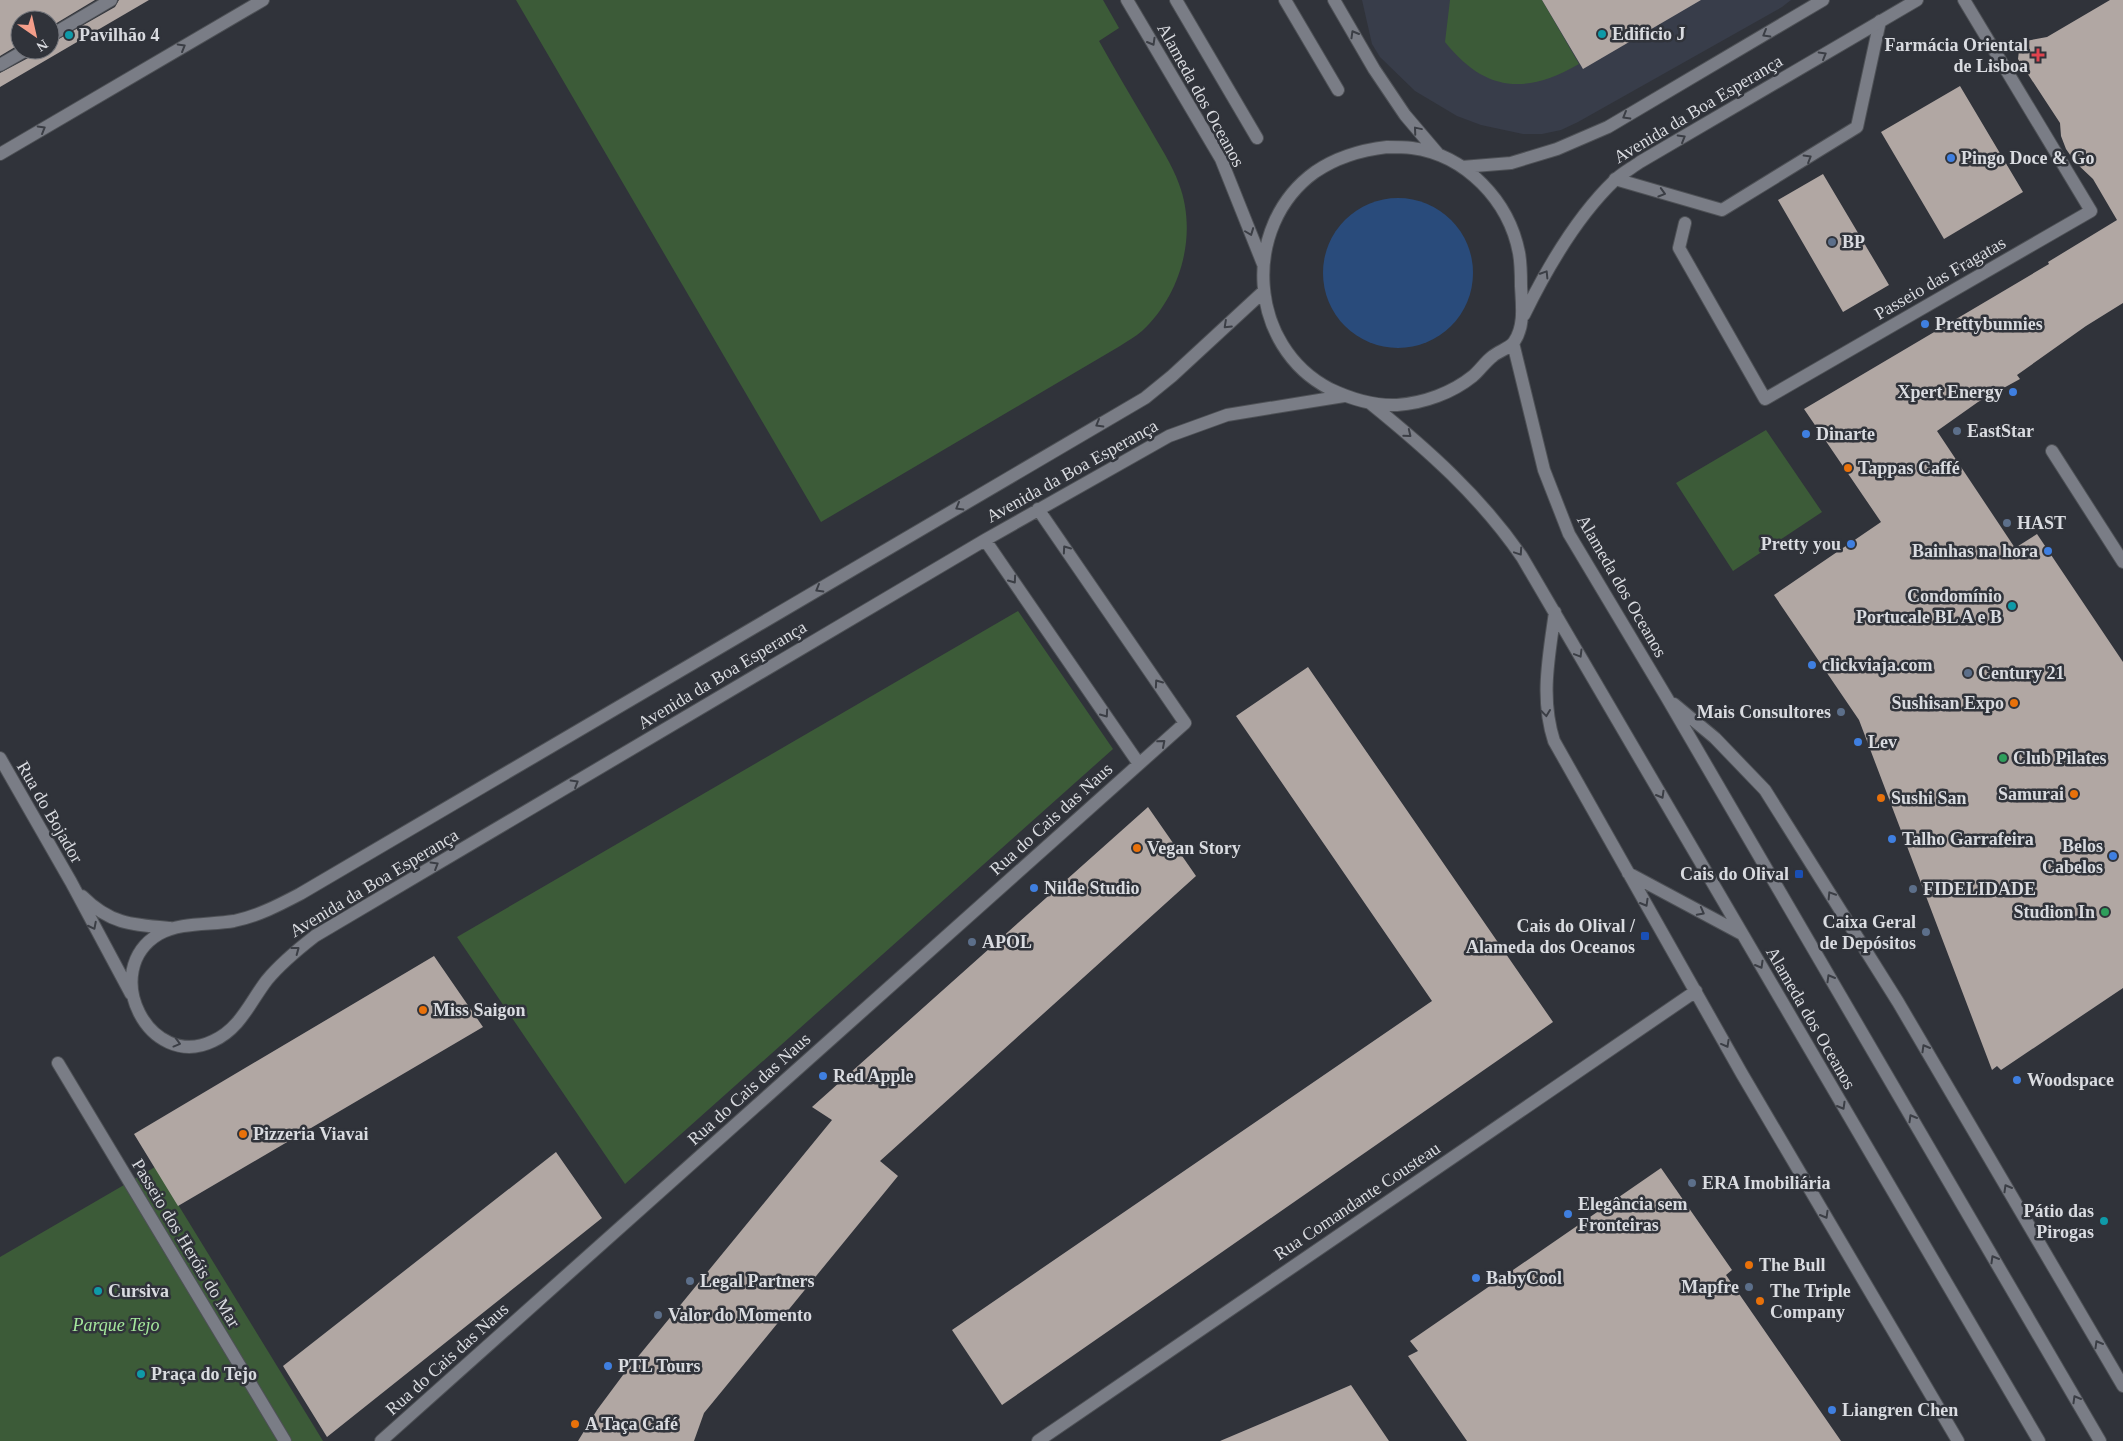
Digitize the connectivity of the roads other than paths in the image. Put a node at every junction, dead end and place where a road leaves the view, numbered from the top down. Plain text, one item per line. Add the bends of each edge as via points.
1 (111, 0) edge
2 (263, 0) edge
3 (1127, 0) edge
4 (1176, 0) edge
5 (1285, 0) edge
6 (1334, 0) edge
7 (1823, 0) edge
8 (1917, 0) edge
9 (1964, 0) edge
10 (1880, 22) junction
11 (60, 30) edge
12 (1338, 90) dead end
13 (1257, 138) dead end
14 (0, 154) edge
15 (1439, 155) junction
16 (1462, 167) junction
17 (1615, 179) junction
18 (1685, 223) dead end
19 (1263, 265) junction
20 (1263, 292) junction
21 (1523, 318) junction
22 (1513, 343) junction
23 (1344, 396) junction
24 (1370, 403) junction
25 (2052, 451) dead end
26 (1038, 509) junction
27 (985, 540) junction
28 (2123, 562) edge
29 (1554, 612) junction
30 (1667, 698) junction
31 (0, 758) edge
32 (1139, 764) junction
33 (1628, 873) junction
34 (71, 882) junction
35 (174, 929) junction
36 (1742, 934) junction
37 (1696, 991) junction
38 (132, 996) junction
39 (58, 1063) dead end
40 (2123, 1386) edge
41 (285, 1441) edge
42 (381, 1441) edge
43 (1038, 1441) edge
44 (1958, 1441) edge
45 (2039, 1441) edge
46 (2100, 1441) edge

1 - 11 street
14 -> 2 street
3 -> 19 street, Alameda dos Oceanos via 1221,159
4 - 13 street, Alameda dos Oceanos
5 - 12 street
15 -> 6 street via 1401,109
7 -> 16 street, Avenida da Boa Esperança via 1608,127 1557,149 1511,162
8 - 10 street, Avenida da Boa Esperança
9 - 18 street, Passeio das Fragatas via 2091,211 1765,399 1679,248
17 -> 10 street, Avenida da Boa Esperança
17 -> 10 street via 1722,210 1857,127
15 - 16 street
15 - 19 street via 1413,148 1362,150 1337,159 1314,173 1280,212 1268,237
16 - 21 street via 1500,204 1512,228 1519,254
21 -> 17 street, Avenida da Boa Esperança via 1556,256
19 - 20 street
20 - 23 street via 1270,319 1287,351 1320,383
20 -> 35 street, Avenida da Boa Esperança via 1145,398 300,894 233,921
21 - 22 street, Avenida da Boa Esperança
22 - 24 street via 1450,391 1397,405
22 - 30 street, Alameda dos Oceanos via 1544,470 1569,534
23 - 24 street
23 - 26 street, Avenida da Boa Esperança via 1227,415 1169,436
24 -> 29 street, Alameda dos Oceanos via 1418,442 1500,524
25 - 28 street
26 - 27 street, Avenida da Boa Esperança
32 -> 26 street, Rua do Cais das Naus via 1186,723
27 -> 32 street, Rua do Cais das Naus
38 -> 27 street, Avenida da Boa Esperança via 139,1015 160,1038 178,1045 195,1046 219,1038 239,1021 267,980 289,956 315,936
29 -> 33 street via 1545,703 1548,723 1554,741
29 -> 36 street, Alameda dos Oceanos
40 -> 30 street, Alameda dos Oceanos via 1898,1002 1765,790 1715,738
46 -> 30 street, Alameda dos Oceanos
31 - 34 street, Rua do Bojador
32 - 42 street, Rua do Cais das Naus
33 -> 36 street
33 -> 37 street
34 - 35 street via 92,906 106,916 132,925
34 -> 38 street
35 - 38 street, Avenida da Boa Esperança via 147,944 137,959 131,980
36 -> 45 street, Alameda dos Oceanos
37 - 43 street, Rua Comandante Cousteau
37 -> 44 street
39 - 41 street, Passeio dos Heróis do Mar

